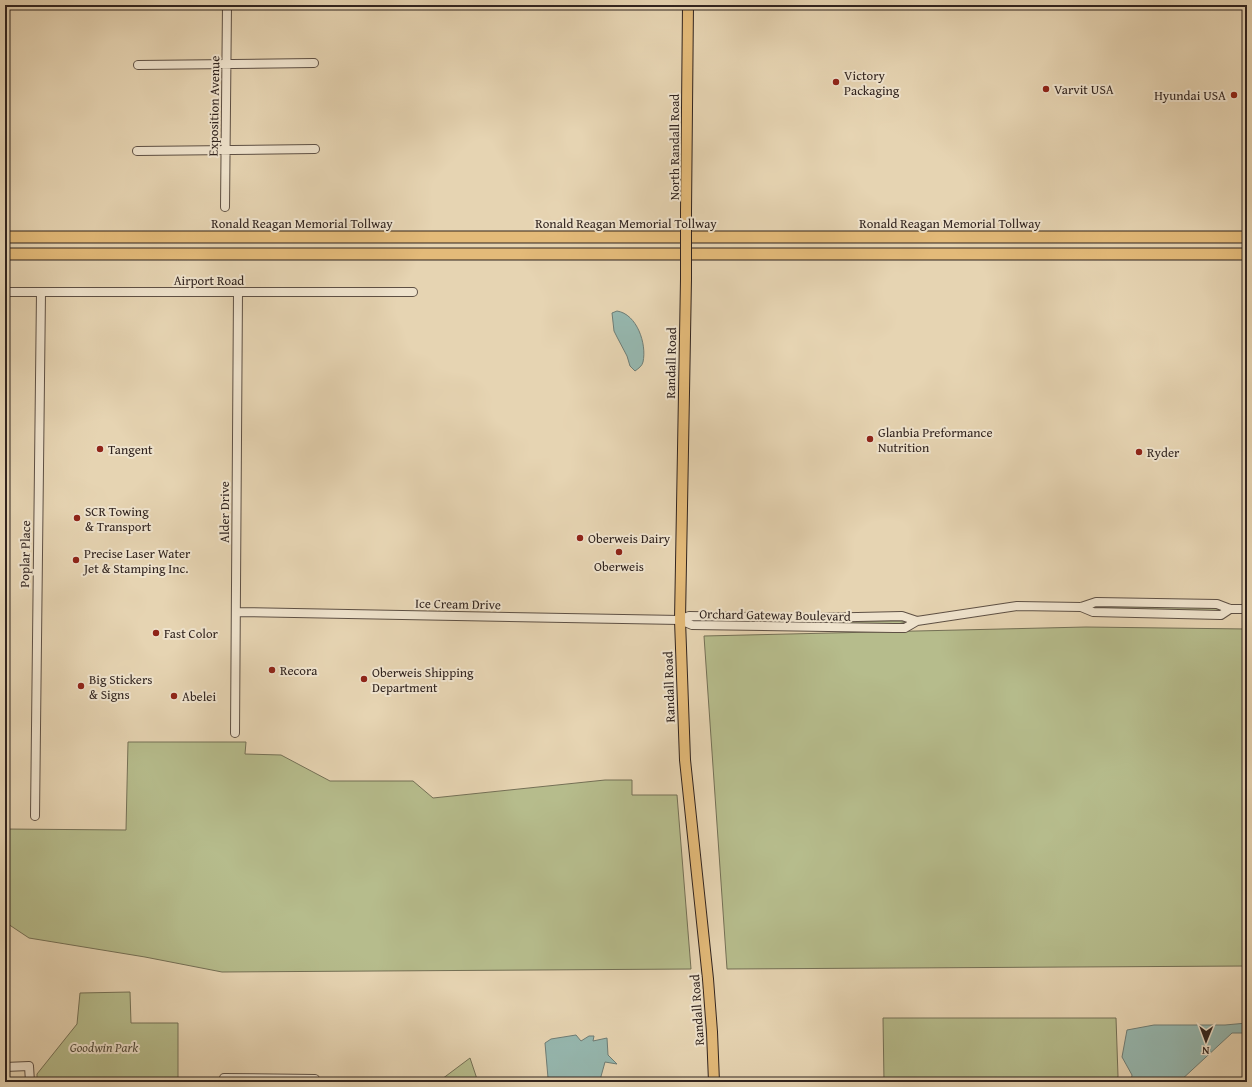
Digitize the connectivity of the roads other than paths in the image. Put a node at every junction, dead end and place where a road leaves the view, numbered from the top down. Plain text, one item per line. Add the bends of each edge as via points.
1 (227, 5) edge
2 (688, 5) edge
3 (314, 63) dead end
4 (226, 64) junction
5 (138, 65) dead end
6 (315, 149) dead end
7 (225, 150) junction
8 (138, 151) dead end
9 (225, 207) dead end
10 (5, 237) edge
11 (1247, 237) edge
12 (5, 254) edge
13 (1247, 254) edge
14 (686, 290) joint
15 (5, 292) edge
16 (41, 292) junction
17 (238, 292) junction
18 (413, 292) dead end
19 (1247, 609) edge
20 (236, 612) junction
21 (680, 620) junction
22 (917, 621) junction
23 (235, 733) dead end
24 (35, 816) dead end
25 (5, 1066) edge
26 (224, 1080) edge
27 (30, 1082) edge
28 (315, 1082) edge
29 (714, 1082) edge

1 - 4 street, Exposition Avenue
2 - 14 main road, North Randall Road, bridge
3 - 4 street
4 - 5 street
4 - 7 street, Exposition Avenue
6 - 7 street
7 - 8 street
7 - 9 street, Exposition Avenue
10 - 11 highway, Ronald Reagan Memorial Tollway
12 - 13 highway
14 - 21 main road, Randall Road
15 - 16 street, Airport Road
16 - 17 street, Airport Road
16 - 24 street, Poplar Place
17 - 18 street, Airport Road
17 - 20 street, Alder Drive
19 - 22 street, Orchard Gateway Boulevard via 1230,609 1221,614 1093,612 1081,607 1017,606
20 - 21 street, Ice Cream Drive
20 - 23 street, Alder Drive
21 - 22 street, Orchard Gateway Boulevard via 689,616 902,616
21 - 22 street, Orchard Gateway Boulevard via 692,625 888,628 904,628
21 - 29 main road, Randall Road via 686,760 708,979
25 - 27 street via 29,1066
26 - 28 street via 315,1079

